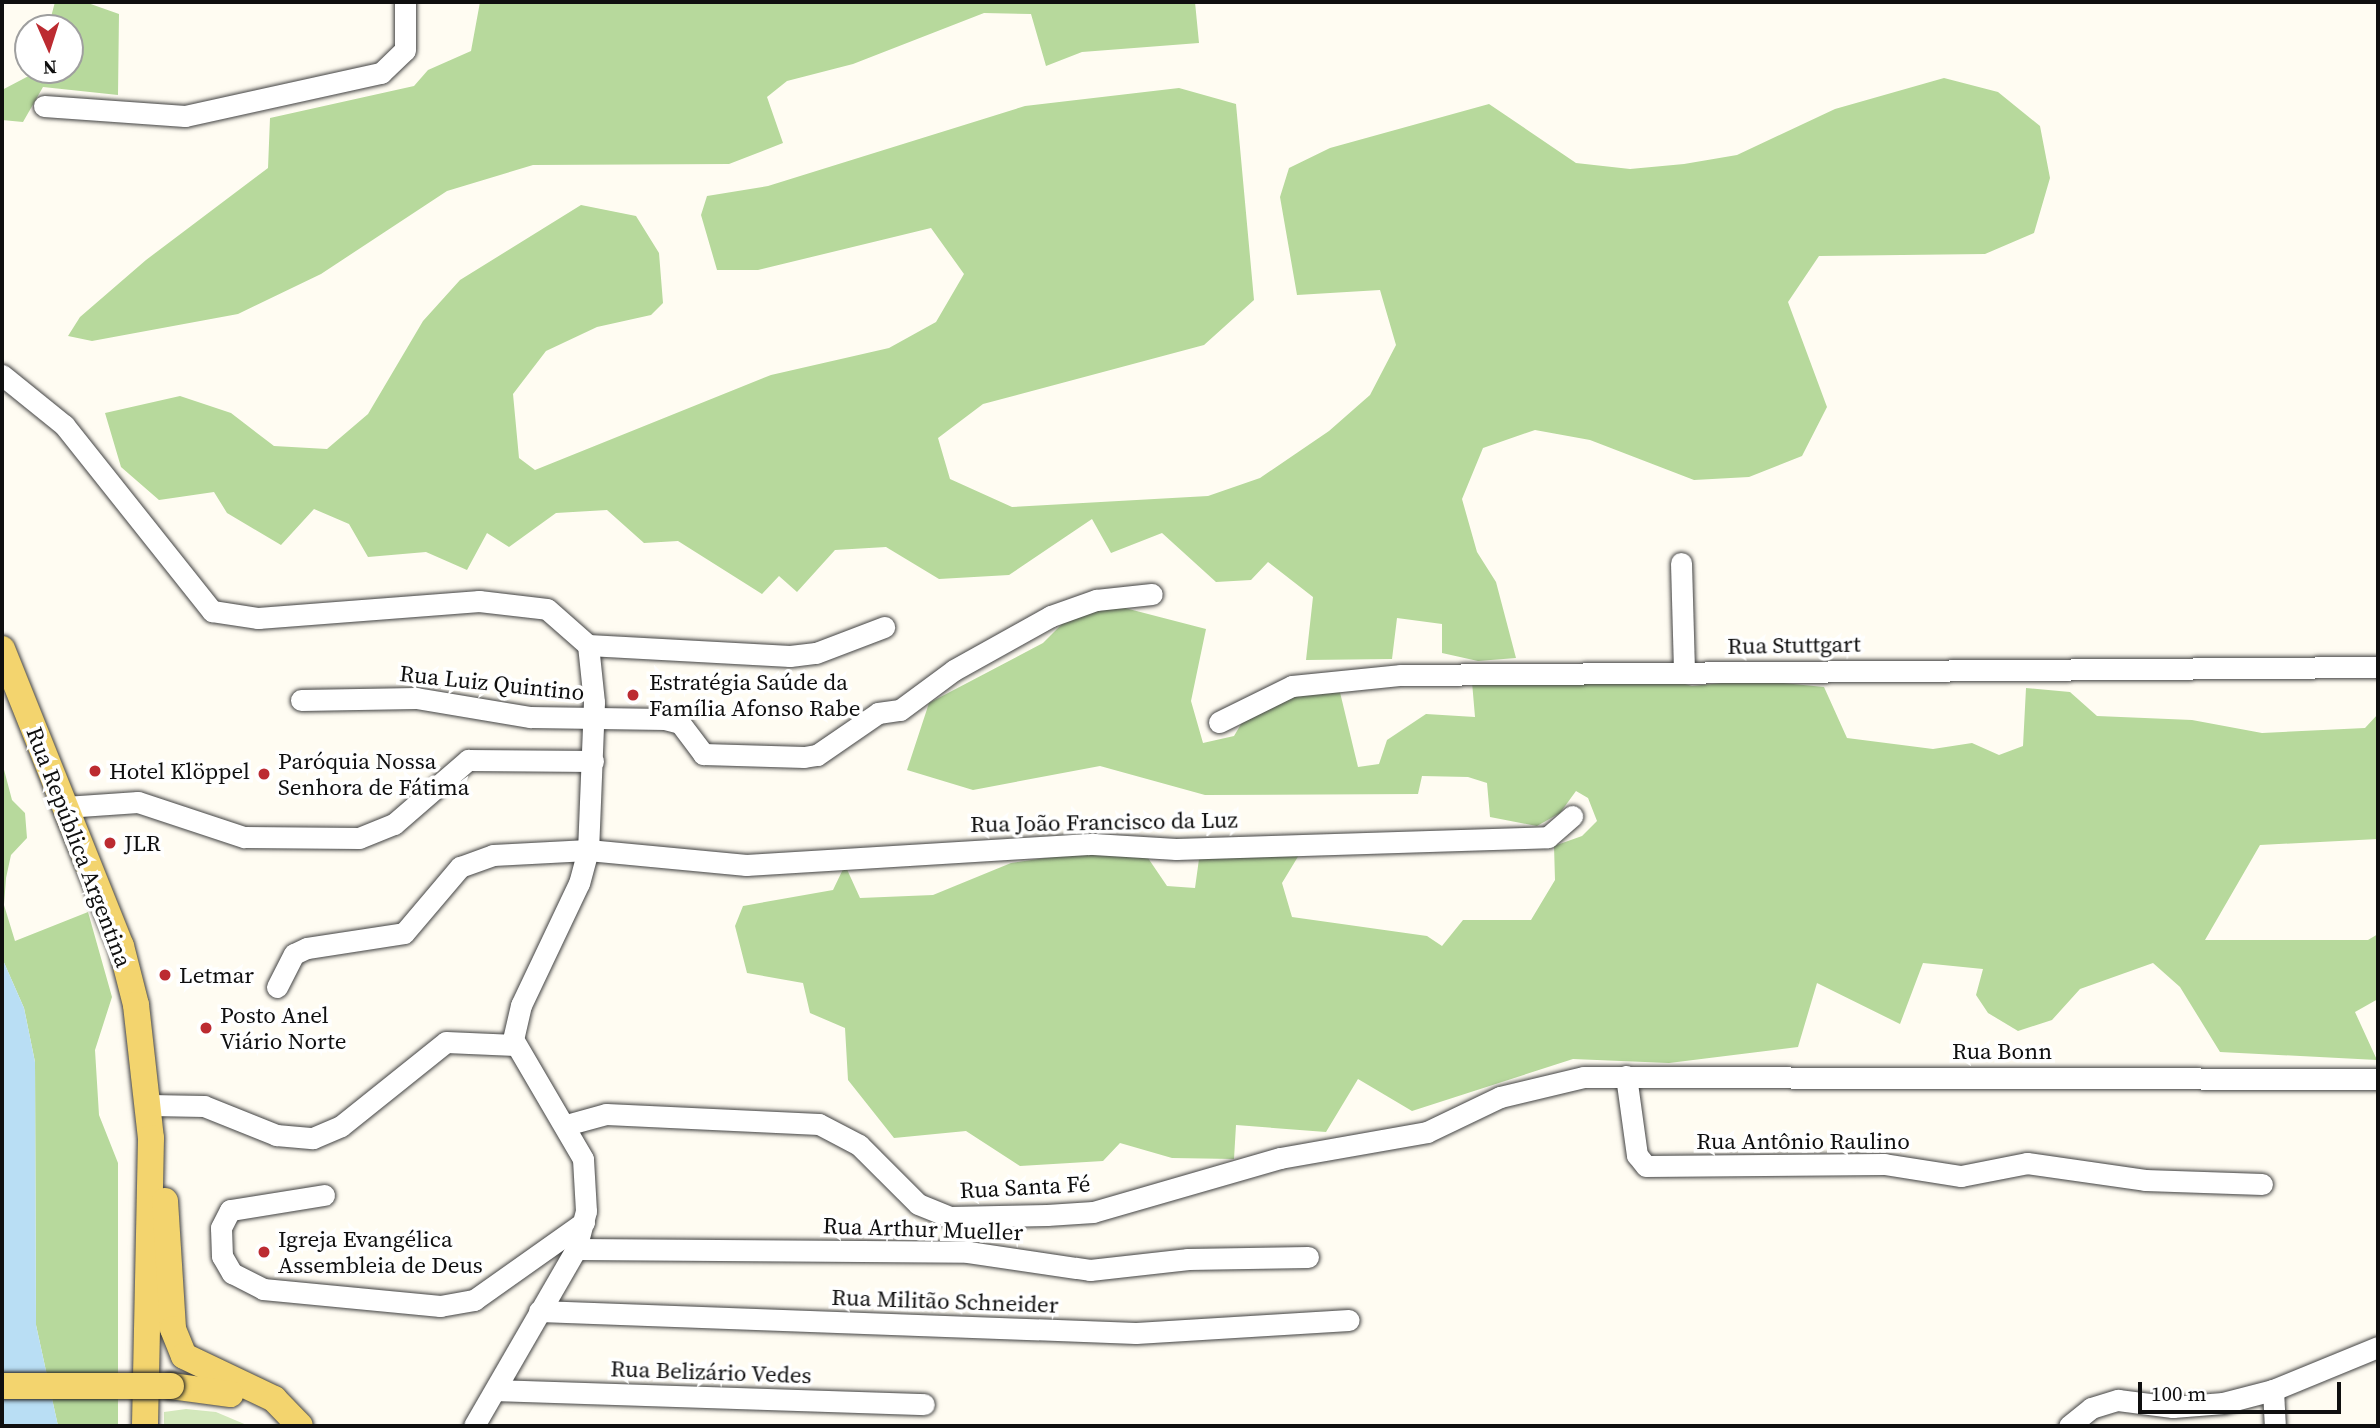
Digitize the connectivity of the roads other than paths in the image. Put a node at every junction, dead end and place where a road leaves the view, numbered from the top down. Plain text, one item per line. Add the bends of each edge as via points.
1 (405, 2) edge
2 (44, 106) dead end
3 (2, 375) edge
4 (1681, 563) dead end
5 (1152, 594) dead end
6 (884, 627) dead end
7 (588, 645) junction
8 (2, 649) edge
9 (2378, 667) edge
10 (1684, 672) junction
11 (301, 699) dead end
12 (594, 719) junction
13 (1219, 722) dead end
14 (593, 761) junction
15 (65, 807) junction
16 (1573, 816) dead end
17 (588, 850) junction
18 (277, 987) dead end
19 (515, 1045) junction
20 (1626, 1076) junction
21 (2378, 1079) edge
22 (150, 1105) junction
23 (566, 1125) junction
24 (151, 1138) junction
25 (2262, 1184) dead end
26 (324, 1195) dead end
27 (584, 1222) junction
28 (576, 1249) junction
29 (1308, 1257) dead end
30 (539, 1311) junction
31 (1349, 1320) dead end
32 (2378, 1347) edge
33 (2, 1386) edge
34 (496, 1390) junction
35 (2273, 1390) junction
36 (924, 1404) dead end
37 (145, 1426) edge
38 (290, 1426) edge
39 (300, 1426) edge
40 (474, 1426) edge
41 (2069, 1426) edge
42 (2274, 1426) edge

1 - 2 street via 405,51 381,73 185,116
3 - 7 street via 64,425 212,611 258,618 479,601 547,609
4 - 10 street
5 - 12 street, Rua Luiz Quintino via 1096,600 1051,615 954,670 900,710 854,724 817,755 703,754 680,723
6 - 7 street via 816,653 790,656
7 - 12 street
8 - 15 main road, Rua República Argentina
9 - 10 street, Rua Stuttgart
10 - 13 street, Rua Stuttgart via 1401,675 1306,685
11 - 12 street, Rua Luiz Quintino via 416,698 530,717
12 - 14 street
14 - 15 street via 468,761 394,824 359,838 244,836 138,802
14 - 17 street
15 - 22 main road, Rua República Argentina via 121,946
16 - 17 street, Rua João Francisco da Luz via 1548,837 1177,849 1093,844 746,865
17 - 18 street, Rua João Francisco da Luz via 476,859 460,867 404,933 307,948 294,954
17 - 19 street via 579,883 518,1012
19 - 22 street via 446,1042 341,1126 313,1138 276,1135 205,1107
19 - 23 street
20 - 21 street, Rua Bonn
20 - 23 street, Rua Santa Fé via 1536,1085 1427,1132 1280,1158 1093,1212 1047,1215 950,1217 928,1208 859,1145 819,1124 606,1114
20 - 25 street, Rua Antônio Raulino via 1637,1154 1646,1166 1884,1164 1961,1175 2027,1163 2145,1180
22 - 24 main road, Rua República Argentina
23 - 27 street via 586,1170
24 - 37 main road, Rua República Argentina
24 - 39 main road via 164,1187 177,1344 193,1364 274,1399
26 - 27 street via 230,1210 220,1228 222,1256 232,1273 263,1289 440,1306 491,1290
27 - 28 street
28 - 29 street, Rua Arthur Mueller via 968,1252 1090,1270 1188,1259
28 - 30 street
30 - 31 street, Rua Militão Schneider via 1136,1333
30 - 34 street
32 - 35 street
33 - 38 main road, bridge via 171,1385 220,1390
34 - 36 street, Rua Belizário Vedes
34 - 40 street
35 - 41 street via 2173,1407 2118,1400 2091,1408
35 - 42 street

